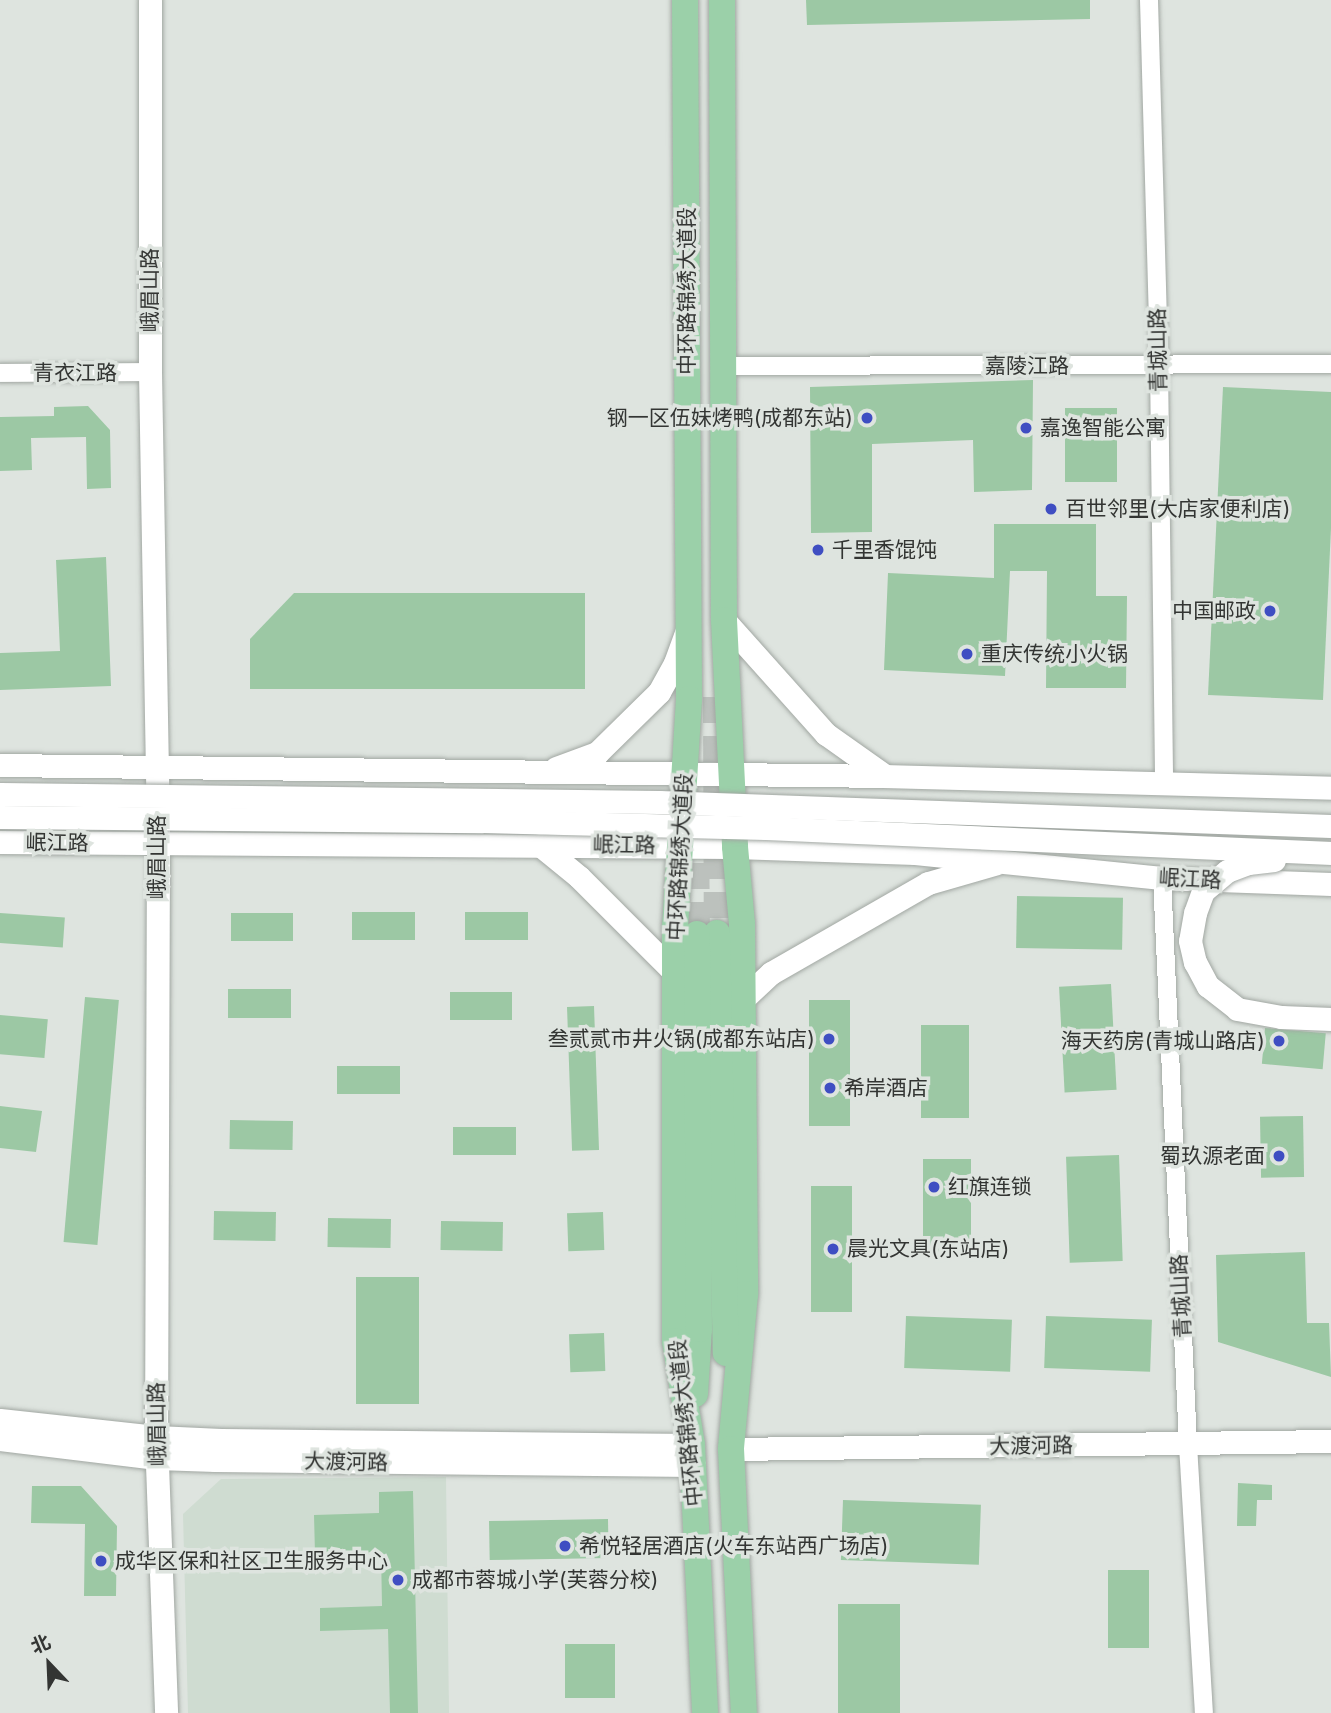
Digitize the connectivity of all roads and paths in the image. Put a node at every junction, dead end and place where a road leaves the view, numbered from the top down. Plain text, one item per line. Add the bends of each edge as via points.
1 (150, 0) edge
2 (685, 0) edge
3 (722, 0) edge
4 (1149, 0) edge
5 (1331, 364) edge
6 (1159, 365) junction
7 (723, 366) junction
8 (150, 372) junction
9 (0, 373) edge
10 (724, 621) junction
11 (689, 626) junction
12 (0, 765) edge
13 (156, 769) junction
14 (533, 774) junction
15 (684, 774) junction
16 (731, 775) junction
17 (885, 776) junction
18 (1164, 785) junction
19 (1331, 789) edge
20 (0, 794) edge
21 (0, 817) edge
22 (1331, 826) edge
23 (0, 842) edge
24 (158, 845) junction
25 (540, 845) junction
26 (680, 846) junction
27 (735, 847) junction
28 (1331, 853) edge
29 (1007, 861) junction
30 (1162, 878) junction
31 (1331, 884) edge
32 (675, 973) junction
33 (743, 999) junction
34 (1331, 1019) edge
35 (0, 1420) edge
36 (0, 1439) edge
37 (1331, 1441) edge
38 (1188, 1445) junction
39 (157, 1447) junction
40 (731, 1449) junction
41 (693, 1455) junction
42 (166, 1713) edge
43 (705, 1713) edge
44 (744, 1713) edge
45 (1204, 1713) edge

1 - 8 main road, 峨眉山路
2 - 11 main road, 中环路锦绣大道段
3 - 7 main road, 中环路锦绣大道段
4 - 6 street, 青城山路
5 - 6 street, 嘉陵江路
6 - 7 street, 嘉陵江路
6 - 18 street, 青城山路
7 - 10 main road, 中环路锦绣大道段
8 - 9 street, 青衣江路
8 - 13 main road, 峨眉山路
10 - 16 main road, 中环路锦绣大道段
10 - 17 main road via 826,734
11 - 14 main road via 659,692 597,753
11 - 15 main road, 中环路锦绣大道段
12 - 13 main road
13 - 14 main road
13 - 24 main road, 峨眉山路
14 - 15 main road
15 - 16 main road
15 - 26 main road, 中环路锦绣大道段
16 - 17 main road
16 - 27 main road, 中环路锦绣大道段
17 - 18 main road
18 - 19 main road
20 - 22 main road, 岷江路, bridge via 659,802
21 - 28 main road, 岷江路, bridge via 766,828
23 - 24 main road, 岷江路
24 - 25 main road, 岷江路
24 - 39 main road, 峨眉山路
25 - 26 main road, 岷江路
25 - 32 main road via 579,877
26 - 27 main road, 岷江路
26 - 32 main road, 中环路锦绣大道段
27 - 29 main road, 岷江路
27 - 33 main road, 中环路锦绣大道段
28 - 34 main road, bridge via 1248,863 1227,871 1203,891 1190,941 1208,986 1237,1009
29 - 30 main road, 岷江路
29 - 33 main road via 928,883 771,973
30 - 31 main road, 岷江路
30 - 38 street, 青城山路
32 - 41 main road, 中环路锦绣大道段 via 675,1341
33 - 40 main road, 中环路锦绣大道段 via 745,1294
35 - 39 main road, 大渡河路
36 - 39 main road, 大渡河路
37 - 38 main road, 大渡河路
38 - 40 main road, 大渡河路
38 - 45 street, 青城山路
39 - 41 main road, 大渡河路
39 - 42 main road, 峨眉山路
40 - 41 main road via 707,934
40 - 44 main road, 中环路锦绣大道段
41 - 43 main road, 中环路锦绣大道段

